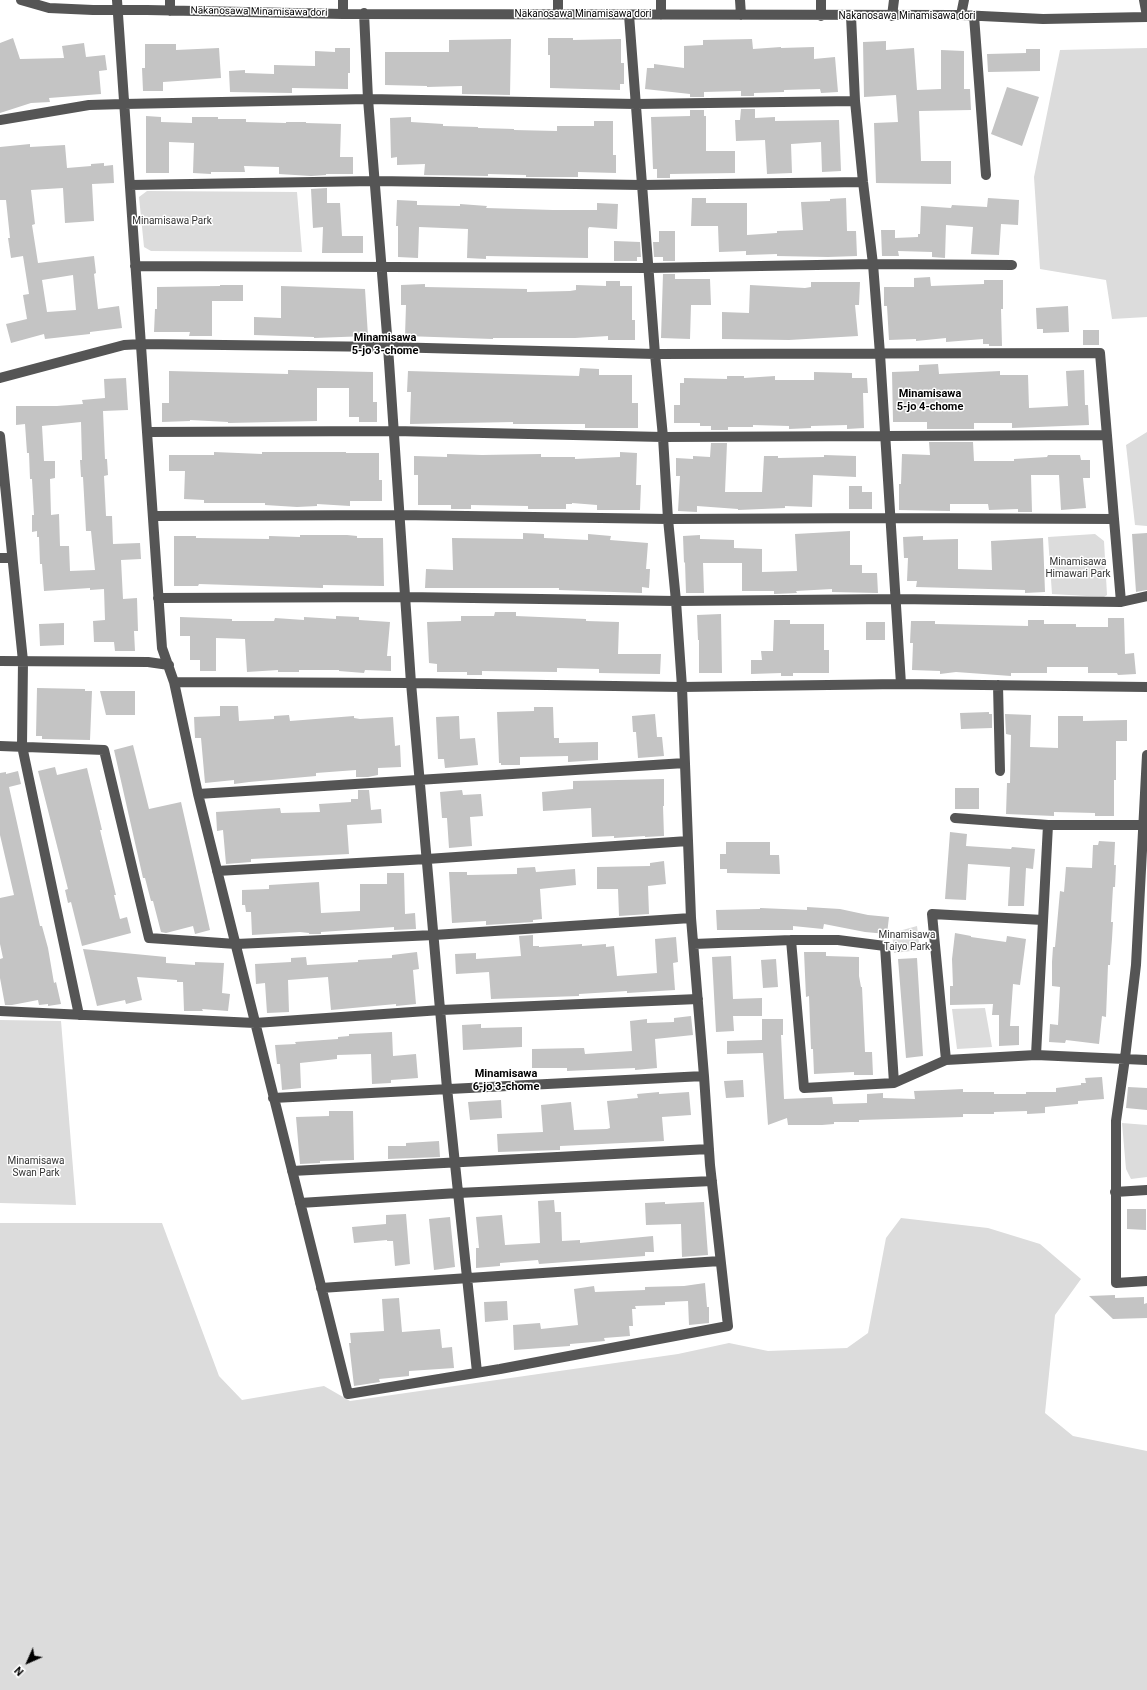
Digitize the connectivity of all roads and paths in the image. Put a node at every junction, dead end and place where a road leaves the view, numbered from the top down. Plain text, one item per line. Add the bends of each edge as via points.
1 (21, 0) edge
2 (170, 0) edge
3 (343, 0) edge
4 (558, 0) edge
5 (661, 0) edge
6 (740, 0) edge
7 (821, 0) edge
8 (894, 0) edge
9 (964, 0) edge
10 (1144, 0) edge
11 (117, 5) edge
12 (170, 11) junction
13 (364, 13) junction
14 (343, 14) junction
15 (558, 14) junction
16 (629, 15) junction
17 (661, 15) junction
18 (741, 15) junction
19 (962, 15) junction
20 (821, 16) junction
21 (851, 16) junction
22 (892, 16) junction
23 (974, 16) junction
24 (1147, 16) edge
25 (368, 99) junction
26 (856, 101) junction
27 (124, 104) junction
28 (636, 104) junction
29 (0, 120) edge
30 (986, 175) dead end
31 (374, 181) junction
32 (863, 182) junction
33 (130, 185) junction
34 (642, 185) junction
35 (873, 264) junction
36 (1012, 265) dead end
37 (135, 266) junction
38 (381, 266) junction
39 (648, 268) junction
40 (142, 344) junction
41 (388, 347) junction
42 (655, 354) junction
43 (880, 354) junction
44 (0, 378) edge
45 (394, 431) junction
46 (147, 432) junction
47 (1107, 435) junction
48 (0, 436) edge
49 (885, 436) junction
50 (663, 437) junction
51 (2, 467) edge
52 (399, 515) junction
53 (153, 516) junction
54 (890, 518) junction
55 (668, 519) junction
56 (1114, 519) junction
57 (0, 558) edge
58 (12, 558) junction
59 (1147, 596) edge
60 (405, 597) junction
61 (158, 598) junction
62 (896, 599) junction
63 (676, 601) junction
64 (1121, 602) junction
65 (0, 661) edge
66 (23, 661) junction
67 (169, 665) junction
68 (174, 682) junction
69 (411, 683) junction
70 (901, 684) junction
71 (998, 685) junction
72 (682, 687) junction
73 (1147, 687) edge
74 (0, 746) edge
75 (22, 746) junction
76 (1147, 755) edge
77 (685, 763) junction
78 (1000, 771) dead end
79 (1146, 777) edge
80 (420, 781) junction
81 (198, 794) junction
82 (955, 818) dead end
83 (1048, 825) junction
84 (1143, 825) junction
85 (688, 841) junction
86 (427, 859) junction
87 (1144, 867) edge
88 (217, 871) junction
89 (691, 918) junction
90 (1043, 920) junction
91 (434, 935) junction
92 (791, 940) junction
93 (236, 944) junction
94 (694, 944) junction
95 (1136, 965) junction
96 (1147, 966) edge
97 (698, 999) junction
98 (441, 1010) junction
99 (0, 1011) edge
100 (79, 1015) junction
101 (255, 1023) junction
102 (1036, 1055) junction
103 (1126, 1058) junction
104 (946, 1060) junction
105 (1147, 1060) edge
106 (704, 1076) junction
107 (894, 1083) junction
108 (447, 1088) junction
109 (273, 1098) junction
110 (709, 1149) junction
111 (455, 1163) junction
112 (292, 1171) junction
113 (712, 1181) junction
114 (1147, 1190) edge
115 (1115, 1192) junction
116 (458, 1193) junction
117 (300, 1203) junction
118 (720, 1261) junction
119 (467, 1279) junction
120 (1147, 1281) edge
121 (321, 1288) junction
122 (477, 1372) junction

1 - 11 street, Nakanosawa Minamisawa dori via 49,8 93,10
2 - 12 street
3 - 14 street
4 - 15 street
5 - 17 street
6 - 18 street
7 - 20 street
8 - 22 street
9 - 19 street
10 - 24 street
11 - 12 street, Nakanosawa Minamisawa dori
11 - 27 street
12 - 14 street, Nakanosawa Minamisawa dori
13 - 14 street, Nakanosawa Minamisawa dori
13 - 15 street, Nakanosawa Minamisawa dori
13 - 25 street
15 - 16 street, Nakanosawa Minamisawa dori
16 - 17 street, Nakanosawa Minamisawa dori
16 - 28 street
17 - 18 street, Nakanosawa Minamisawa dori
18 - 20 street, Nakanosawa Minamisawa dori
19 - 22 street, Nakanosawa Minamisawa dori
19 - 23 street, Nakanosawa Minamisawa dori
20 - 21 street, Nakanosawa Minamisawa dori
21 - 22 street, Nakanosawa Minamisawa dori
21 - 26 street
23 - 24 street, Nakanosawa Minamisawa dori via 1043,19
23 - 30 street
25 - 27 street
25 - 28 street
25 - 31 street
26 - 28 street
26 - 32 street
27 - 29 street via 89,105
27 - 33 street
28 - 34 street
31 - 33 street
31 - 34 street
31 - 38 street
32 - 34 street
32 - 35 street
33 - 37 street
34 - 39 street
35 - 36 street
35 - 39 street
35 - 43 street
37 - 38 street
37 - 40 street
38 - 39 street
38 - 41 street
39 - 42 street
40 - 41 street
40 - 44 street via 124,345
40 - 46 street
41 - 42 street
41 - 45 street
42 - 43 street
42 - 50 street
43 - 47 street via 1100,353
43 - 49 street
45 - 46 street
45 - 50 street
45 - 52 street
46 - 53 street
47 - 49 street
47 - 56 street
48 - 51 street
49 - 50 street
49 - 54 street
50 - 55 street
51 - 58 street
52 - 53 street
52 - 55 street
52 - 60 street
53 - 61 street
54 - 55 street
54 - 56 street
54 - 62 street
55 - 63 street
56 - 64 street
57 - 58 street
58 - 66 street
59 - 64 street
60 - 61 street
60 - 63 street
60 - 69 street
61 - 67 street via 162,648
62 - 63 street
62 - 64 street
62 - 70 street
63 - 72 street
65 - 66 street
66 - 67 street via 148,662
66 - 75 street
67 - 68 street
68 - 69 street
68 - 81 street
69 - 72 street
69 - 80 street
70 - 71 street
70 - 72 street
71 - 73 street
71 - 78 street
72 - 77 street
74 - 75 street
75 - 93 street via 104,750 149,938
75 - 100 street
76 - 79 street
77 - 80 street
77 - 85 street
79 - 84 street
80 - 81 street
80 - 86 street
81 - 88 street
82 - 83 street
83 - 84 street
83 - 90 street
84 - 87 street
85 - 86 street
85 - 89 street
86 - 88 street
86 - 91 street
87 - 95 street
88 - 93 street
89 - 91 street
89 - 94 street
90 - 102 street
90 - 104 street via 932,914
91 - 93 street
91 - 98 street
92 - 94 street
92 - 107 street via 838,940 885,946
92 - 107 street via 804,1088
93 - 101 street
94 - 97 street
95 - 96 street
95 - 103 street
97 - 98 street
97 - 106 street
98 - 101 street
98 - 108 street
99 - 100 street
100 - 101 street
101 - 109 street
102 - 103 street
102 - 104 street
103 - 105 street
103 - 115 street via 1116,1121
104 - 107 street
106 - 108 street
106 - 110 street
108 - 109 street
108 - 111 street
109 - 112 street
110 - 111 street
110 - 113 street
111 - 112 street
111 - 116 street
112 - 117 street
113 - 116 street
113 - 118 street
114 - 115 street
115 - 120 street via 1116,1283
116 - 117 street
116 - 119 street
117 - 121 street
118 - 119 street
118 - 122 street via 728,1326
119 - 121 street
119 - 122 street
121 - 122 street via 348,1394

